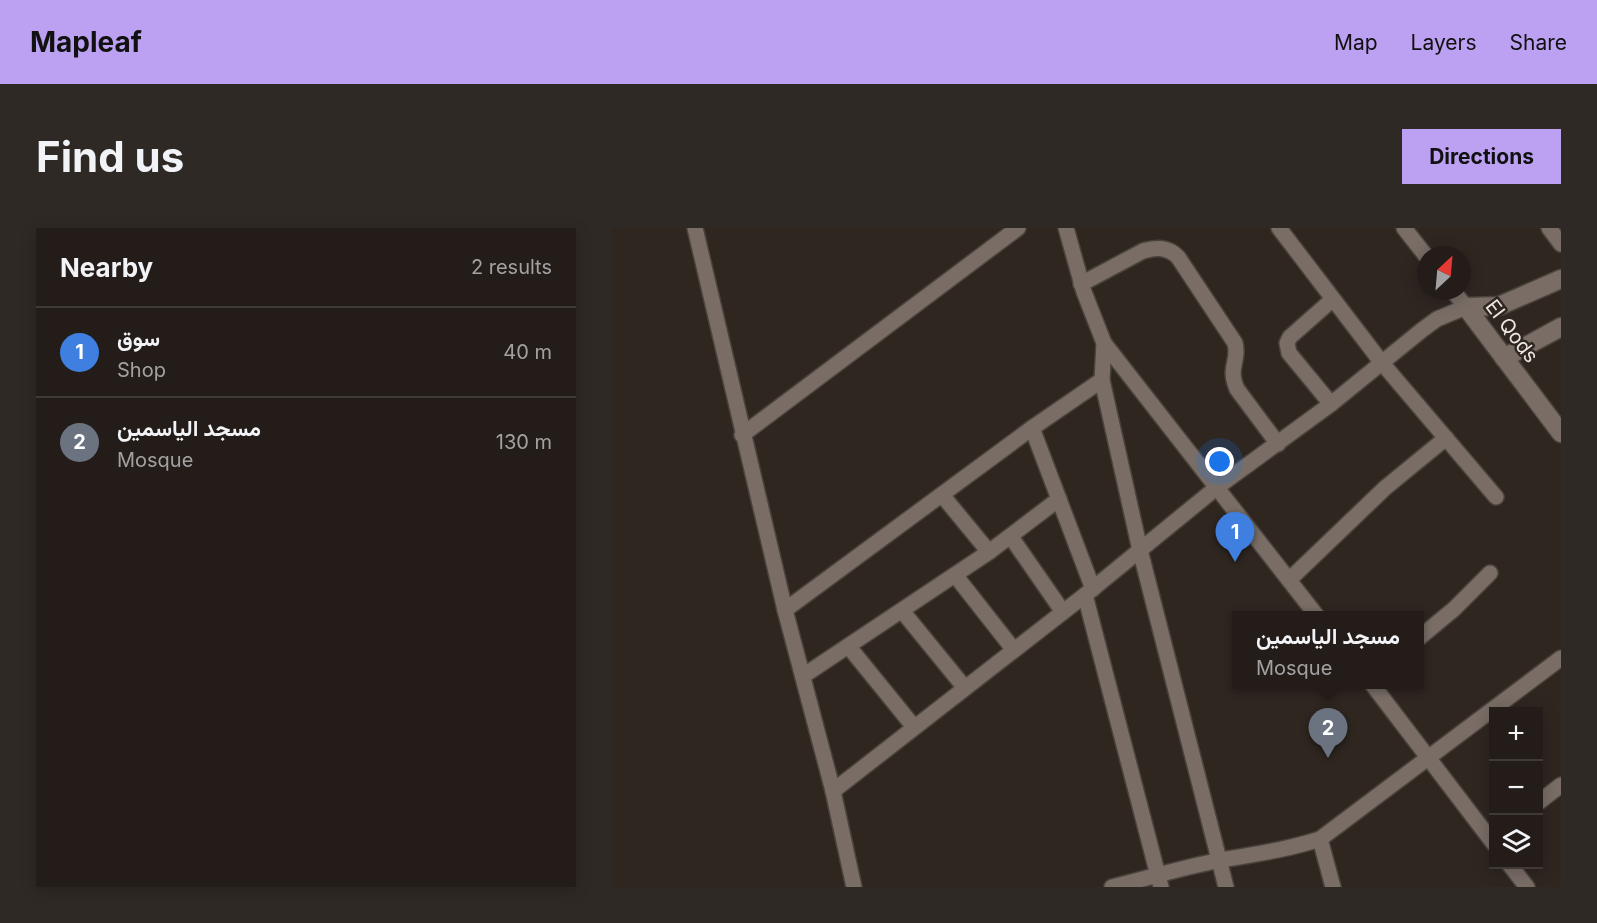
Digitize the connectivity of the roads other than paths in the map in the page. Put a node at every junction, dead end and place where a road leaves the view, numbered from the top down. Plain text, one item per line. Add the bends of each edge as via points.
1 (695, 228) edge
2 (1018, 228) edge
3 (1066, 228) edge
4 (1279, 228) edge
5 (1404, 228) edge
6 (1549, 228) edge
7 (1561, 244) edge
8 (1418, 246) edge
9 (1561, 279) edge
10 (1081, 284) junction
11 (1333, 299) junction
12 (1460, 300) edge
13 (1466, 307) junction
14 (1561, 327) edge
15 (1104, 344) junction
16 (1504, 358) junction
17 (1382, 363) junction
18 (1102, 380) junction
19 (1331, 404) junction
20 (1032, 428) junction
21 (1561, 433) edge
22 (742, 435) junction
23 (1446, 438) junction
24 (1278, 444) junction
25 (1216, 488) junction
26 (942, 495) junction
27 (1496, 497) dead end
28 (1059, 499) junction
29 (1011, 537) junction
30 (1140, 550) junction
31 (989, 552) junction
32 (1490, 573) dead end
33 (956, 575) junction
34 (1289, 580) junction
35 (1089, 592) junction
36 (784, 610) junction
37 (1314, 611) edge
38 (903, 612) junction
39 (1064, 612) junction
40 (1424, 634) edge
41 (849, 647) junction
42 (1014, 650) junction
43 (1561, 658) edge
44 (804, 676) junction
45 (965, 688) junction
46 (1376, 689) edge
47 (914, 727) junction
48 (1427, 759) junction
49 (1561, 785) edge
50 (833, 791) junction
51 (1543, 798) edge
52 (1489, 835) edge
53 (1320, 839) junction
54 (1221, 860) junction
55 (1513, 869) edge
56 (1160, 881) edge
57 (854, 887) edge
58 (1112, 887) edge
59 (1226, 887) edge
60 (1333, 887) edge
61 (1527, 887) edge

1 - 22 street
2 - 22 street
3 - 10 street
4 - 11 street
5 - 8 street
6 - 7 street
9 - 13 street, El Qods via 1499,306
10 - 15 street
10 - 24 street via 1143,251 1172,251 1235,343 1233,380
11 - 17 street
11 - 19 street via 1290,337 1287,348
12 - 13 street
13 - 16 street, El Qods
13 - 17 street via 1437,319
14 - 16 street
15 - 18 street
15 - 25 street
16 - 21 street, El Qods
17 - 19 street
17 - 23 street
18 - 20 street
18 - 30 street
19 - 24 street
20 - 26 street
20 - 28 street
22 - 36 street
23 - 27 street
23 - 34 street via 1385,488
24 - 25 street
25 - 30 street
25 - 34 street
26 - 31 street
26 - 36 street
28 - 29 street
28 - 35 street
29 - 31 street
29 - 39 street
30 - 35 street
30 - 54 street
31 - 33 street
32 - 40 street
33 - 38 street
33 - 42 street
34 - 37 street
35 - 39 street
35 - 56 street
36 - 44 street
38 - 41 street
38 - 45 street
39 - 42 street
41 - 44 street
41 - 47 street
42 - 45 street
43 - 48 street
44 - 50 street
45 - 47 street
46 - 48 street
47 - 50 street
48 - 52 street
48 - 53 street
49 - 51 street
50 - 57 street
53 - 54 street via 1268,854
53 - 60 street
54 - 56 street
54 - 59 street
55 - 61 street
56 - 58 street

